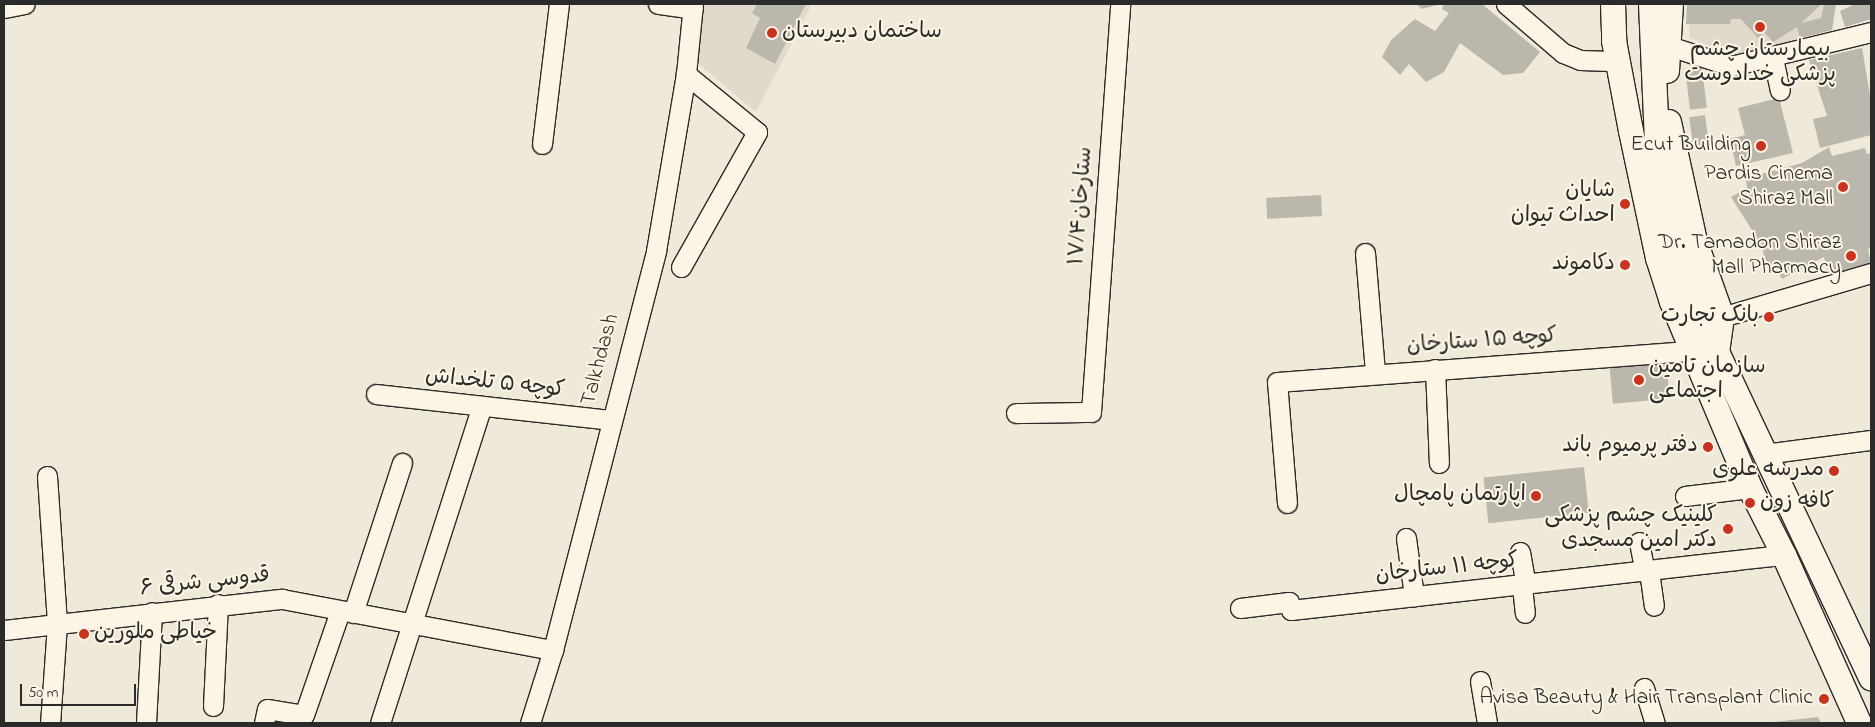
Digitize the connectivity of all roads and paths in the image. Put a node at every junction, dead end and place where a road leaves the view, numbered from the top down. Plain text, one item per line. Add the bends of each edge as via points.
1 (25, 4) edge
2 (559, 4) edge
3 (658, 4) edge
4 (1120, 4) edge
5 (1506, 4) edge
6 (1600, 4) edge
7 (1613, 4) edge
8 (1671, 4) edge
9 (693, 6) edge
10 (4, 8) edge
11 (1652, 15) edge
12 (1871, 32) edge
13 (1669, 46) junction
14 (1616, 50) junction
15 (1773, 58) junction
16 (686, 74) junction
17 (1780, 90) dead end
18 (542, 144) dead end
19 (1365, 253) dead end
20 (681, 267) dead end
21 (1871, 273) edge
22 (1722, 317) junction
23 (1692, 352) junction
24 (1717, 352) junction
25 (1435, 369) junction
26 (1375, 373) junction
27 (376, 394) dead end
28 (482, 406) junction
29 (1016, 413) dead end
30 (610, 420) junction
31 (1871, 440) edge
32 (1764, 454) junction
33 (402, 463) dead end
34 (1439, 463) dead end
35 (47, 476) dead end
36 (1750, 488) junction
37 (1685, 496) dead end
38 (1287, 503) dead end
39 (1406, 538) dead end
40 (1639, 542) dead end
41 (1520, 552) dead end
42 (1784, 555) junction
43 (1647, 571) junction
44 (1524, 585) junction
45 (1414, 596) junction
46 (218, 604) junction
47 (1654, 606) dead end
48 (1240, 608) dead end
49 (152, 612) junction
50 (346, 612) junction
51 (1525, 613) dead end
52 (57, 624) junction
53 (408, 626) junction
54 (4, 630) edge
55 (1865, 647) edge
56 (553, 650) junction
57 (1871, 678) edge
58 (1480, 681) dead end
59 (1644, 688) dead end
60 (213, 706) dead end
61 (50, 723) edge
62 (146, 723) edge
63 (264, 723) edge
64 (380, 723) edge
65 (530, 723) edge
66 (1487, 723) edge
67 (1655, 723) edge
68 (1858, 723) edge

1 - 10 street
2 - 18 street
3 - 9 street
4 - 29 street, ستارخان۱۷/۴ via 1091,412
5 - 14 street via 1563,53 1580,60
6 - 14 main road
7 - 14 main road
8 - 13 main road
9 - 16 street, Talkhdash
11 - 24 main road via 1658,164 1685,274
12 - 15 street
13 - 15 street via 1731,66
13 - 22 main road via 1665,98 1675,154 1695,242
14 - 23 main road via 1658,258
15 - 17 street
16 - 20 street via 757,132
16 - 30 street, Talkhdash via 656,251
19 - 26 street
21 - 22 street
22 - 24 main road
23 - 25 street, کوچه ۱۵ ستارخان
23 - 36 main road
24 - 32 main road
25 - 26 street, کوچه ۱۵ ستارخان
25 - 34 street
26 - 38 street, کوچه ۱۵ ستارخان via 1277,382
27 - 28 street, کوچه ۵ تلخداش
28 - 30 street, کوچه ۵ تلخداش
28 - 53 street
30 - 56 street, Talkhdash
31 - 32 street
32 - 55 main road
33 - 50 street
35 - 52 street
36 - 37 street
36 - 42 main road
39 - 45 street
40 - 43 street
41 - 44 street
42 - 43 street, کوچه ۱۱ ستارخان
42 - 68 main road
43 - 44 street, کوچه ۱۱ ستارخان
43 - 47 street
44 - 45 street, کوچه ۱۱ ستارخان
44 - 51 street
45 - 48 street, کوچه ۱۱ ستارخان via 1291,610 1289,602
46 - 49 street, قدوسی شرقی ۶
46 - 50 street, قدوسی شرقی ۶ via 282,599
46 - 60 street
49 - 52 street, قدوسی شرقی ۶
49 - 62 street
50 - 53 street, قدوسی شرقی ۶
50 - 63 street via 304,715 267,709
52 - 54 street, قدوسی شرقی ۶
52 - 61 street
53 - 56 street, قدوسی شرقی ۶
53 - 64 street
55 - 57 main road
56 - 65 street, Talkhdash
58 - 66 street
59 - 67 street

